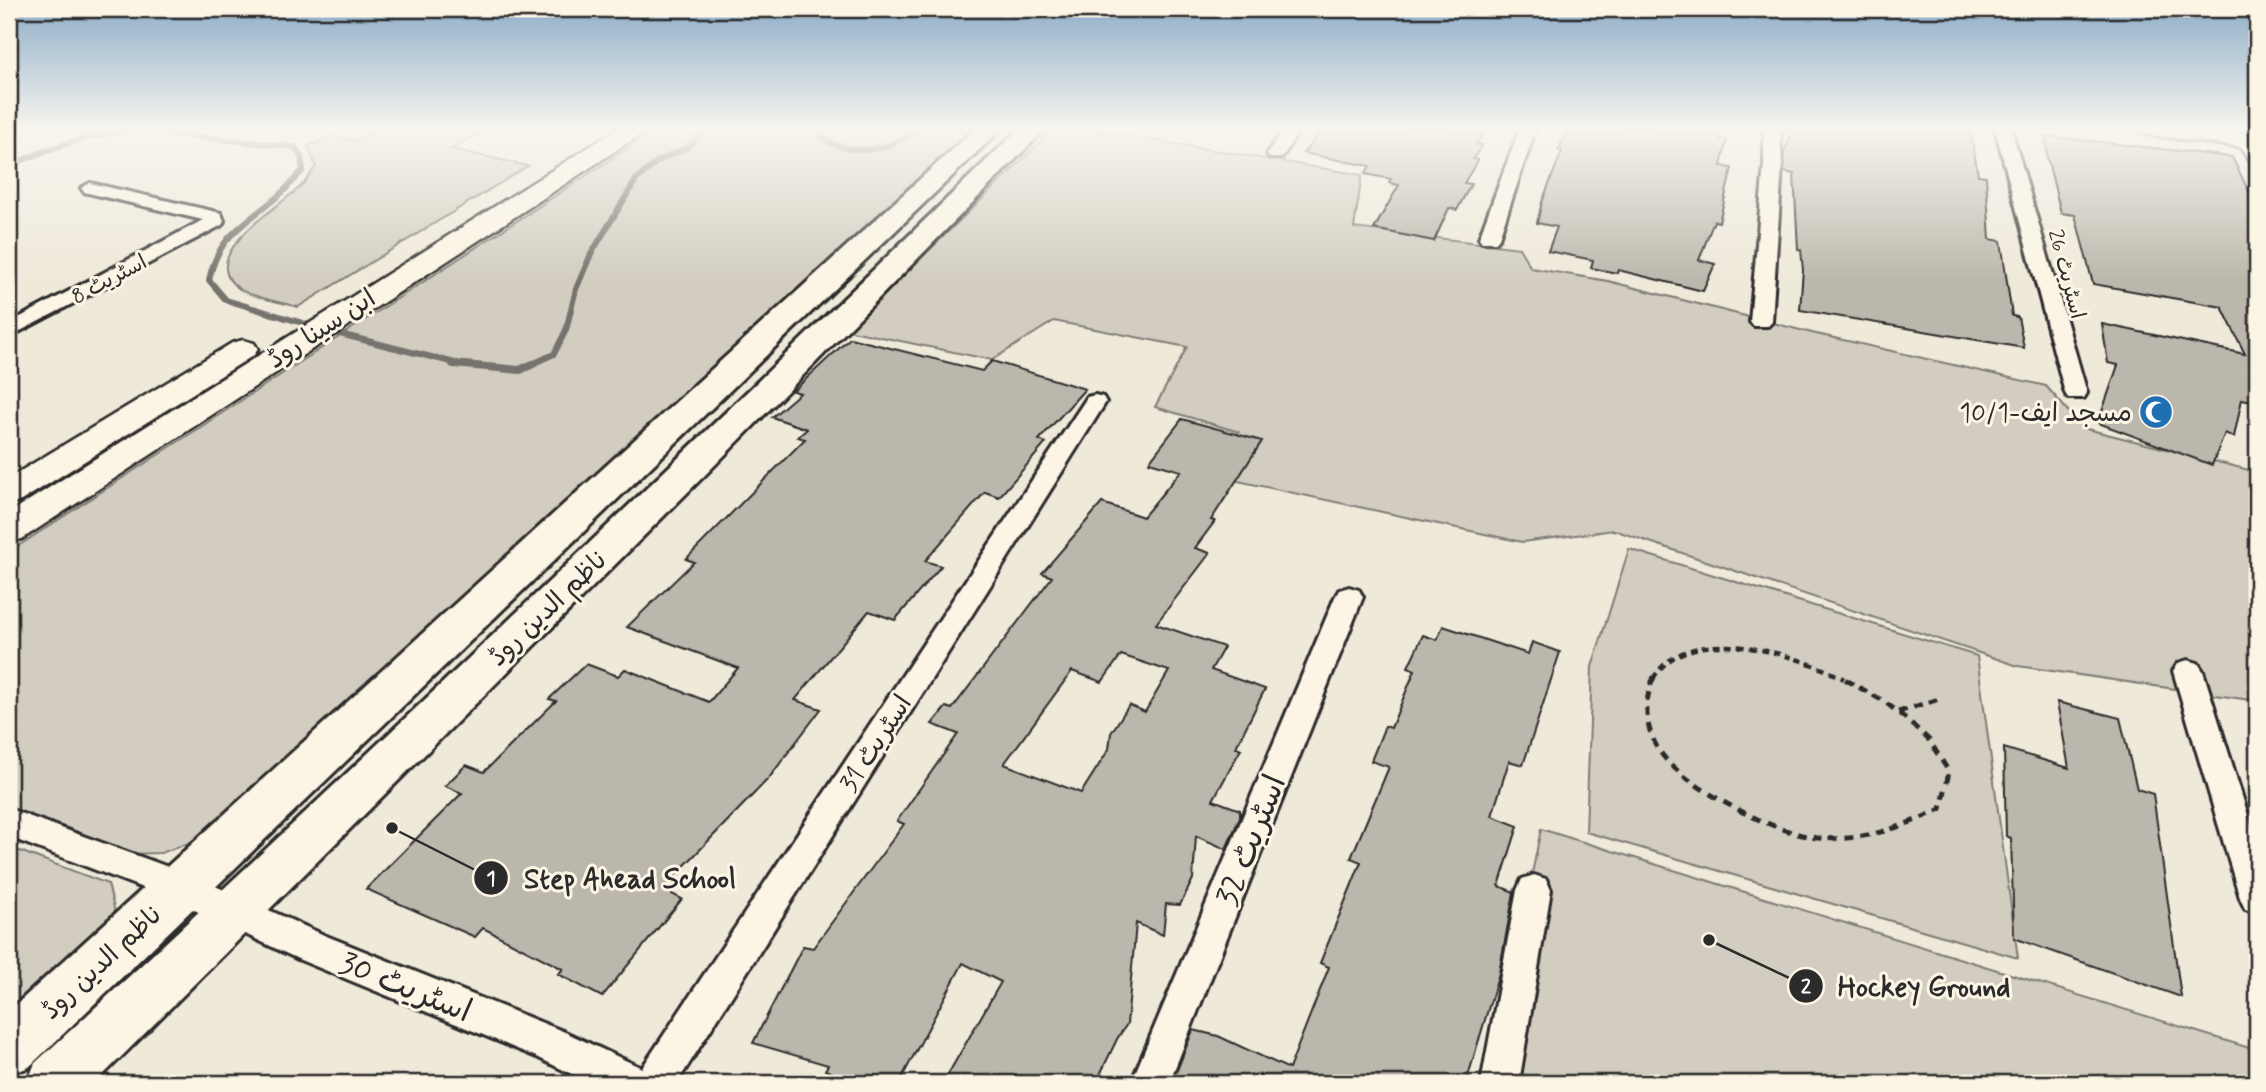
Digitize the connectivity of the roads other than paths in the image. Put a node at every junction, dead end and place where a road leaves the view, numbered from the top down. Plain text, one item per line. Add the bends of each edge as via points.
1 (519, 179) edge
2 (555, 179) edge
3 (936, 179) edge
4 (983, 179) edge
5 (1510, 179) edge
6 (1772, 179) edge
7 (2017, 179) edge
8 (90, 188) dead end
9 (1489, 238) dead end
10 (1761, 322) dead end
11 (9, 331) edge
12 (224, 376) junction
13 (2076, 393) dead end
14 (1095, 402) dead end
15 (9, 493) edge
16 (9, 530) edge
17 (1349, 597) dead end
18 (2188, 671) dead end
19 (9, 823) edge
20 (181, 887) junction
21 (1534, 890) dead end
22 (2257, 898) edge
23 (236, 911) junction
24 (22, 1035) edge
25 (71, 1068) edge
26 (631, 1083) edge
27 (655, 1083) edge
28 (1150, 1083) edge
29 (1500, 1083) edge

1 - 12 main road, ابن سینا روڈ via 362,276
2 - 12 main road, ابن سینا روڈ via 392,282
3 - 20 main road, ناظم الدین روڈ
4 - 23 main road, ناظم الدین روڈ
5 - 9 street
6 - 10 street
7 - 13 street, اسٹریٹ 26
8 - 11 street, اسٹریٹ 8 via 214,217 215,221
12 - 15 main road, ابن سینا روڈ
12 - 16 main road, ابن سینا روڈ
14 - 27 street, اسٹریٹ 31
17 - 28 street, اسٹریٹ 32
18 - 22 street
19 - 20 street, اسٹریٹ 30
20 - 23 street, اسٹریٹ 30
20 - 24 main road, ناظم الدین روڈ
21 - 29 street
23 - 25 main road, ناظم الدین روڈ
23 - 26 street, اسٹریٹ 30

